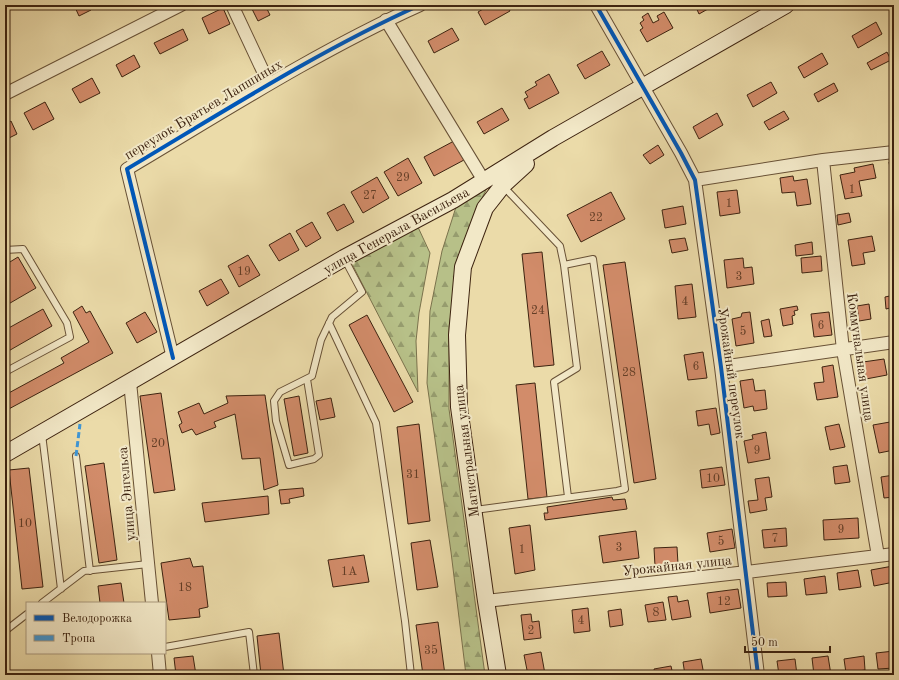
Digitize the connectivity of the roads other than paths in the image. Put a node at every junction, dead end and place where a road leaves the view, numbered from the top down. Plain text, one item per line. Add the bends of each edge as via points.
1 (181, 5) edge
2 (232, 5) edge
3 (420, 5) edge
4 (596, 5) edge
5 (786, 5) edge
6 (386, 20) junction
7 (269, 84) junction
8 (642, 87) junction
9 (5, 94) edge
10 (553, 138) junction
11 (894, 152) edge
12 (823, 160) junction
13 (695, 180) junction
14 (484, 182) junction
15 (503, 186) junction
16 (5, 250) edge
17 (344, 258) junction
18 (564, 265) junction
19 (329, 323) junction
20 (894, 342) edge
21 (843, 350) junction
22 (173, 358) junction
23 (721, 367) junction
24 (5, 372) edge
25 (307, 379) junction
26 (130, 382) junction
27 (42, 433) junction
28 (5, 454) edge
29 (76, 456) dead end
30 (568, 497) junction
31 (473, 511) junction
32 (894, 554) edge
33 (878, 556) junction
34 (148, 564) junction
35 (90, 571) junction
36 (746, 572) junction
37 (61, 588) junction
38 (486, 601) junction
39 (43, 602) edge
40 (152, 602) edge
41 (26, 615) edge
42 (5, 631) edge
43 (166, 646) edge
44 (158, 654) edge
45 (160, 675) edge
46 (254, 675) edge
47 (412, 675) edge
48 (498, 675) edge
49 (758, 675) edge

1 - 9 street
2 - 7 street
3 - 6 street, переулок Братьев Лапшиных
4 - 8 street, Урожайный переулок
5 - 8 main road, улица Генерала Васильева
6 - 7 street, переулок Братьев Лапшиных
6 - 14 street
7 - 22 street, переулок Братьев Лапшиных via 127,169
8 - 10 main road, улица Генерала Васильева
8 - 13 street, Урожайный переулок
10 - 14 main road, улица Генерала Васильева
10 - 15 main road, Магистральная улица
11 - 12 street
12 - 13 street
12 - 21 street, Коммунальная улица
13 - 23 street, Урожайный переулок
14 - 17 main road, улица Генерала Васильева
15 - 18 lane via 560,246
15 - 31 main road, Магистральная улица via 485,208 463,267 456,335 459,407
16 - 24 lane via 22,249 67,323 70,337
17 - 19 lane via 362,292 332,317
17 - 22 main road, улица Генерала Васильева
18 - 30 lane via 577,368 554,382
18 - 30 lane via 593,259 626,489
19 - 25 lane via 321,340 312,376
19 - 47 lane via 376,423
20 - 21 street
21 - 23 street
21 - 33 street, Коммунальная улица
22 - 26 main road, улица Генерала Васильева
23 - 36 street, Урожайный переулок
25 - 25 lane via 280,392 274,401 276,421 288,465 314,459 319,454
26 - 27 main road, улица Генерала Васильева
26 - 34 street, улица Энгельса
27 - 28 main road, улица Генерала Васильева
27 - 37 lane
29 - 35 lane
30 - 31 lane
31 - 38 main road, Магистральная улица
32 - 33 street, Урожайная улица
33 - 36 street, Урожайная улица
34 - 35 lane
34 - 40 street, улица Энгельса
35 - 37 lane via 84,571
36 - 38 street, Урожайная улица
36 - 49 street, Урожайный переулок
37 - 39 lane
38 - 48 main road, Магистральная улица
41 - 42 lane
43 - 46 lane via 249,632
44 - 45 street

